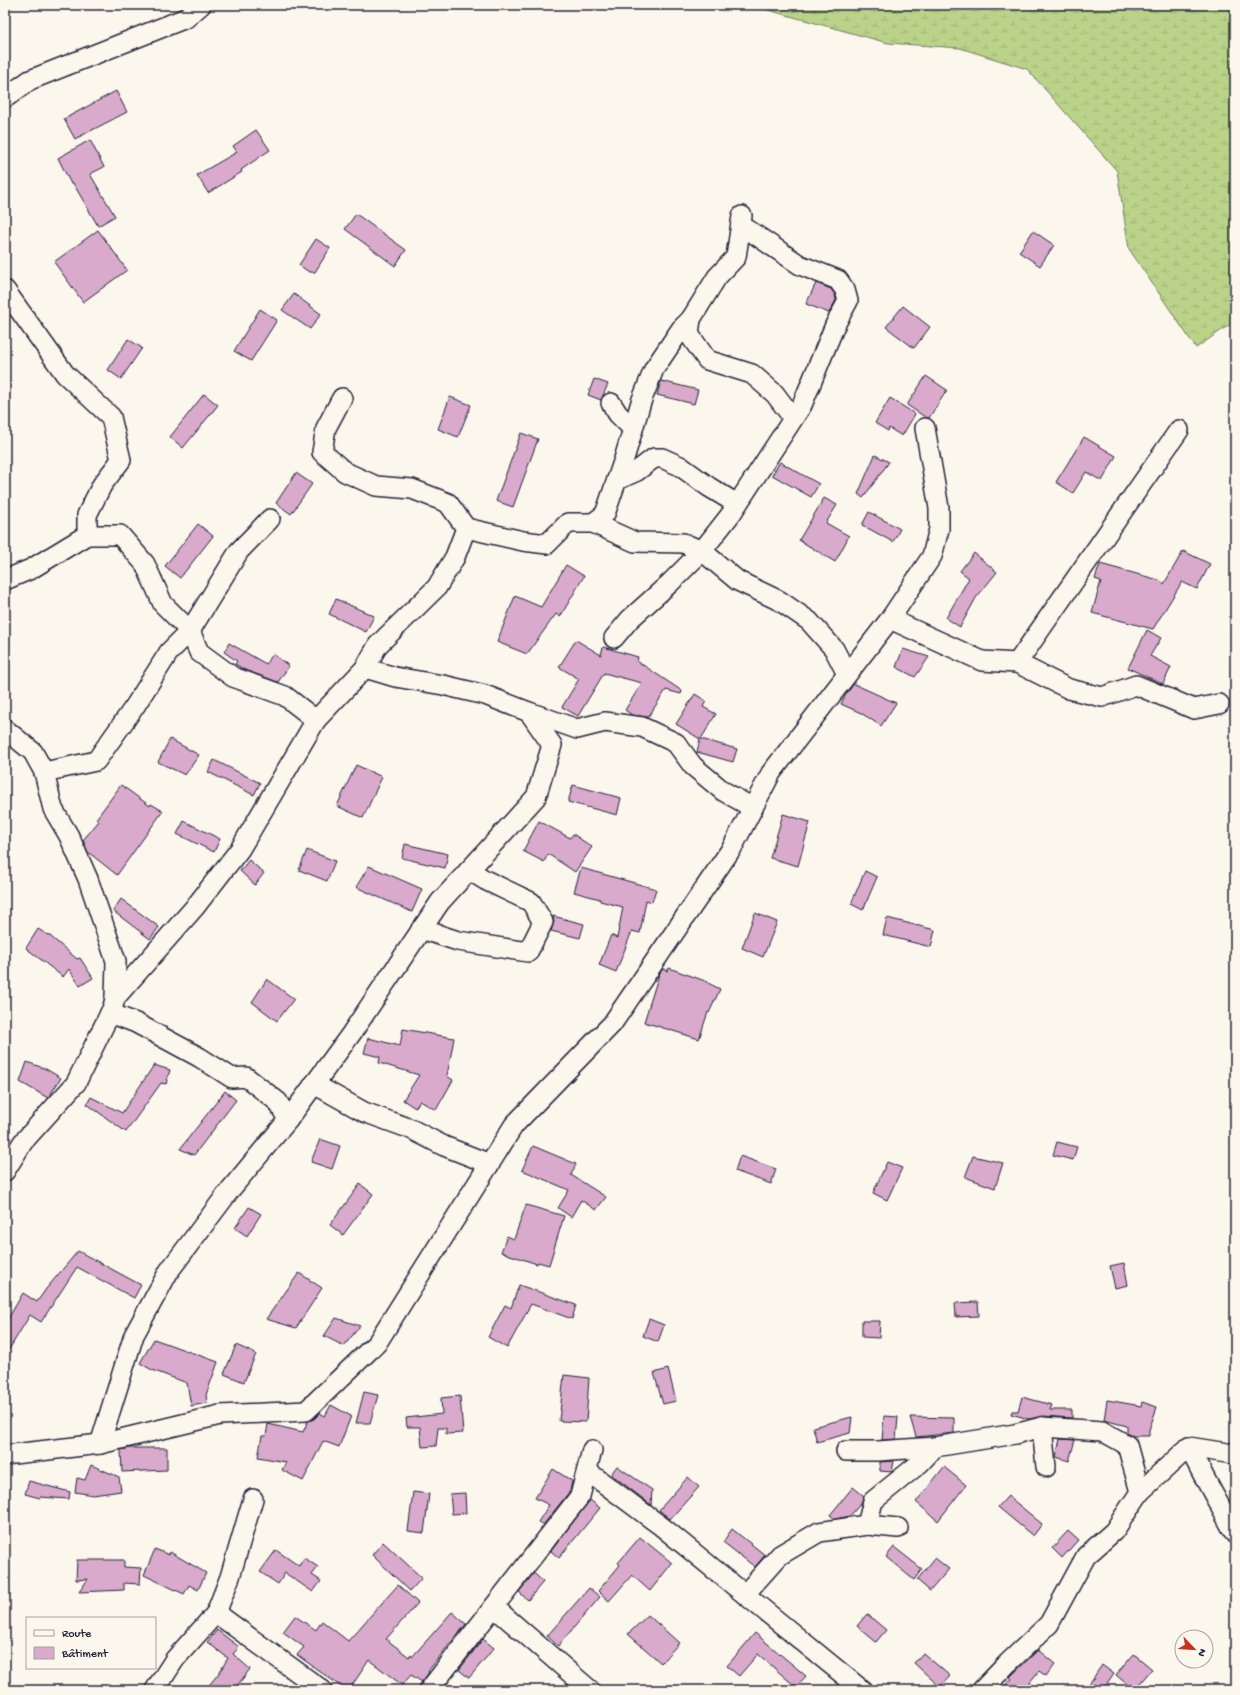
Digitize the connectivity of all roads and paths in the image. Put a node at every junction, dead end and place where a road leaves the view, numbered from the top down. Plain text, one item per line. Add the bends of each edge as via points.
1 (201, 5) edge
2 (5, 98) edge
3 (5, 290) edge
4 (691, 319) junction
5 (342, 398) dead end
6 (611, 403) dead end
7 (793, 418) junction
8 (925, 428) dead end
9 (633, 429) junction
10 (1179, 430) dead end
11 (617, 480) junction
12 (737, 504) junction
13 (270, 520) dead end
14 (593, 522) junction
15 (466, 528) junction
16 (87, 535) junction
17 (702, 551) junction
18 (5, 580) edge
19 (890, 619) junction
20 (190, 631) junction
21 (614, 638) dead end
22 (1017, 663) junction
23 (365, 668) junction
24 (846, 674) junction
25 (1219, 704) dead end
26 (529, 712) junction
27 (316, 720) junction
28 (5, 729) edge
29 (577, 729) junction
30 (552, 745) junction
31 (44, 772) junction
32 (753, 808) junction
33 (469, 870) junction
34 (421, 929) junction
35 (112, 1005) junction
36 (314, 1084) junction
37 (288, 1120) junction
38 (490, 1164) junction
39 (5, 1171) edge
40 (1042, 1427) junction
41 (100, 1444) junction
42 (936, 1447) junction
43 (1189, 1447) junction
44 (592, 1450) dead end
45 (846, 1451) dead end
46 (1235, 1452) edge
47 (5, 1456) edge
48 (1046, 1467) dead end
49 (587, 1471) junction
50 (1140, 1492) junction
51 (253, 1499) dead end
52 (867, 1525) junction
53 (898, 1528) dead end
54 (1235, 1534) edge
55 (745, 1594) junction
56 (494, 1608) junction
57 (216, 1613) junction
58 (155, 1690) edge
59 (322, 1690) edge
60 (429, 1690) edge
61 (590, 1690) edge
62 (862, 1690) edge
63 (982, 1690) edge

1 - 2 street via 186,18 30,80
3 - 16 street via 66,374 111,417 120,460 102,485 87,515
4 - 7 street via 689,334 707,360 752,374 775,394
4 - 7 street via 717,277 736,257 742,220 800,265 838,280 845,290 848,301 835,325 802,405
4 - 9 street via 681,329 654,369
5 - 15 street via 326,428 322,452 345,472 376,486 412,489 448,503
6 - 9 street
7 - 12 street
8 - 19 street via 939,529 932,556
9 - 11 street
10 - 22 street
11 - 12 street via 637,471 654,458 662,458 680,466
11 - 14 street via 605,514
12 - 17 street
13 - 20 street via 239,551
14 - 15 street via 568,523 547,544
14 - 17 street via 635,542 682,543
15 - 23 street via 455,558 437,587 378,645
16 - 18 street via 31,570
16 - 20 street via 120,535 145,564 163,604
17 - 21 street via 670,584 630,619
17 - 24 street via 738,581 780,601 809,621 834,649
19 - 22 street via 982,660
19 - 24 street
20 - 27 street via 199,652 233,677 285,696
20 - 31 street via 169,652 96,761
22 - 25 street via 1069,689 1102,697 1136,685 1194,709
23 - 26 street via 485,696
23 - 27 street
24 - 32 street via 771,773
26 - 29 street
26 - 30 street
27 - 35 street via 240,848 195,907
28 - 31 street via 33,752
29 - 30 street
29 - 32 street via 605,722 642,727 676,743 693,766 723,791
30 - 33 street via 536,797
31 - 35 street via 53,809 69,836 88,878 116,961
32 - 38 street via 732,848 612,1024 514,1125
33 - 34 street via 440,902
33 - 34 street via 531,902 543,922 528,952 458,942
34 - 36 street via 351,1034
35 - 37 street via 136,1024 199,1057 232,1078 246,1077 278,1102
35 - 39 street via 76,1083 24,1142
36 - 37 street
36 - 38 street via 364,1112 411,1129 444,1146
37 - 41 street via 230,1190 169,1271 134,1335
38 - 41 street via 377,1344 306,1411 220,1415
40 - 42 street via 1016,1434
40 - 48 street
40 - 50 street via 1102,1431 1127,1445
41 - 47 street
42 - 45 street via 878,1452
42 - 52 street via 873,1500
43 - 46 street via 1233,1454
43 - 50 street
43 - 54 street
44 - 49 street
49 - 55 street via 661,1526
49 - 56 street via 580,1496
50 - 63 street via 1114,1531 1086,1556 1049,1624
51 - 57 street
52 - 53 street
52 - 55 street via 819,1532 780,1555
55 - 62 street
56 - 60 street
56 - 61 street
57 - 58 street via 175,1659
57 - 59 street

